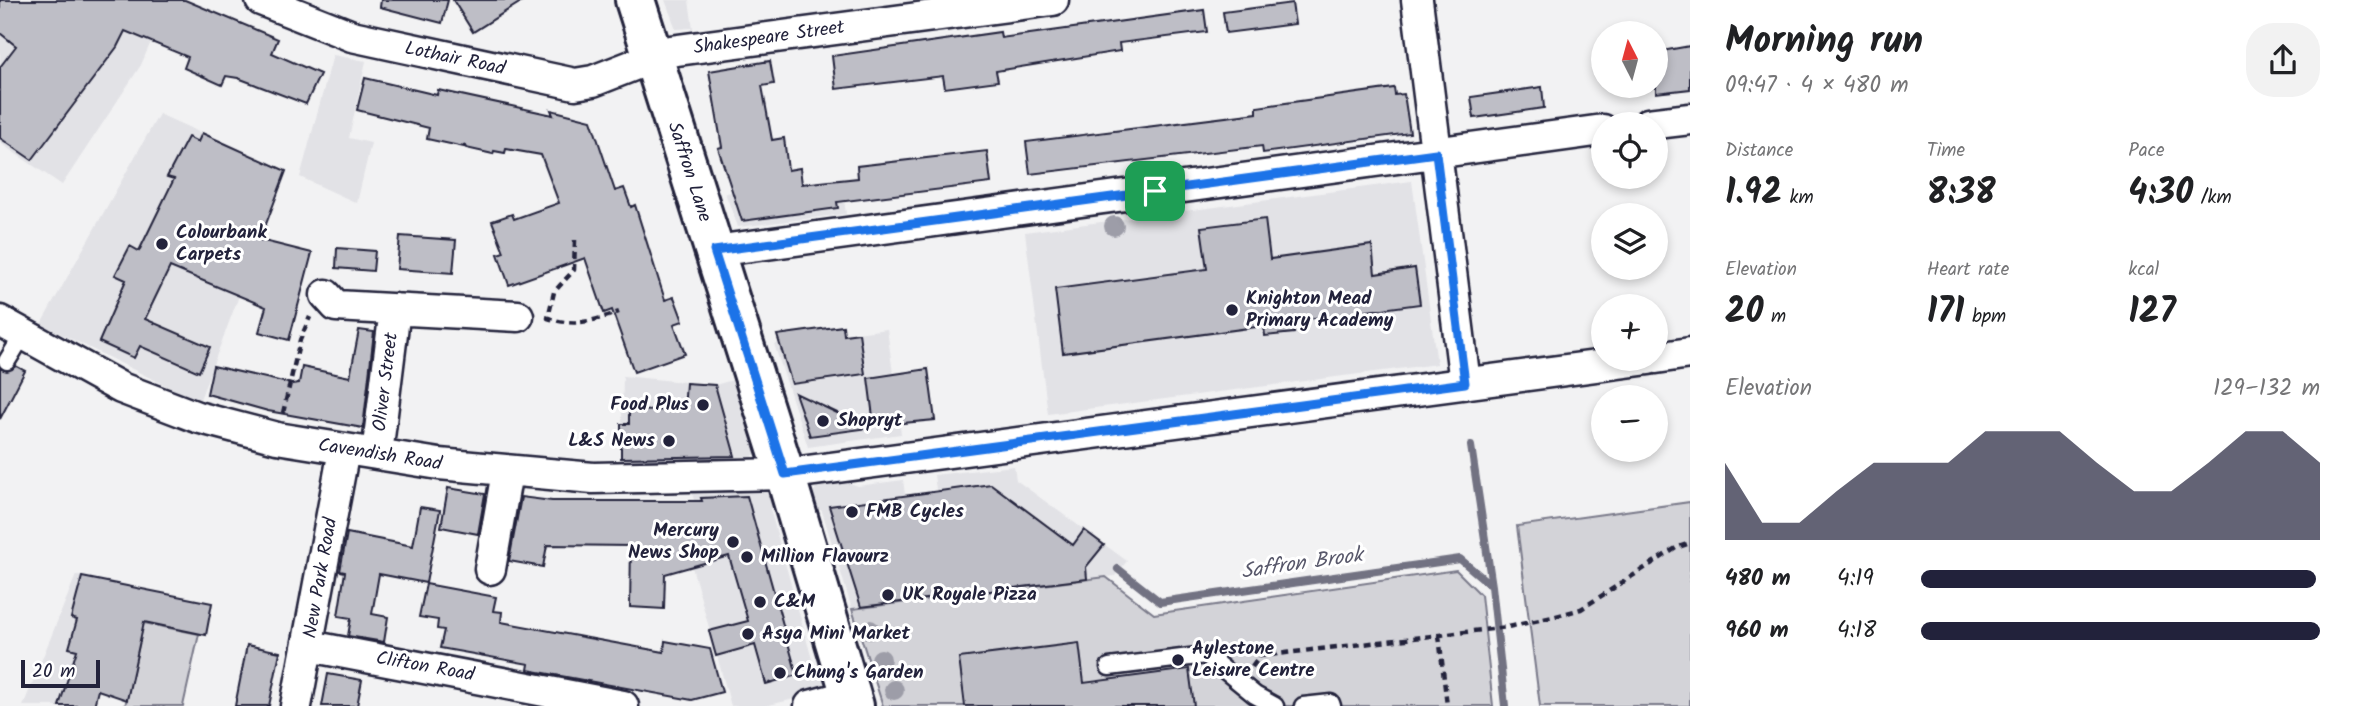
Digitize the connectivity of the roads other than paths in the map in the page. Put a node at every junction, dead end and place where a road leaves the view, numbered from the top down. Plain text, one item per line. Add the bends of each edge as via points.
1 (261, 0) edge
2 (635, 0) edge
3 (1053, 0) edge
4 (1417, 0) edge
5 (653, 60) junction
6 (1690, 119) edge
7 (1668, 122) edge
8 (1591, 132) edge
9 (1436, 153) junction
10 (714, 251) junction
11 (326, 295) road end
12 (395, 309) junction
13 (518, 316) dead end
14 (11, 328) edge
15 (1690, 353) edge
16 (1668, 356) edge
17 (7, 361) dead end
18 (1591, 367) edge
19 (1465, 383) junction
20 (344, 450) junction
21 (377, 454) junction
22 (507, 472) junction
23 (785, 474) junction
24 (491, 569) dead end
25 (309, 646) junction
26 (1109, 667) dead end
27 (853, 700) edge
28 (296, 706) edge
29 (623, 706) edge
30 (810, 706) edge
31 (1275, 706) edge
32 (1303, 706) edge
33 (1332, 706) edge

1 - 5 street, Lothair Road via 352,36 557,82 593,81
2 - 5 main road, Saffron Lane
3 - 5 street, Shakespeare Street via 670,51
4 - 9 street
5 - 10 main road, Saffron Lane
6 - 7 street
8 - 9 street
9 - 10 street
9 - 19 street
10 - 23 main road, Saffron Lane
11 - 12 street, Oliver Street via 336,306
12 - 13 street, Oliver Street
12 - 21 street, Oliver Street
14 - 17 lane
14 - 20 street, Cavendish Road via 121,388 197,417
15 - 16 street
18 - 19 street, Cavendish Road
19 - 23 street, Cavendish Road
20 - 21 street, Cavendish Road
20 - 25 street, New Park Road
21 - 22 street, Cavendish Road
22 - 23 street, Cavendish Road via 593,478
22 - 24 street
23 - 27 main road, Saffron Lane
25 - 28 street, New Park Road
25 - 29 street, Clifton Road
26 - 31 lane via 1206,655
27 - 30 street
32 - 33 lane

